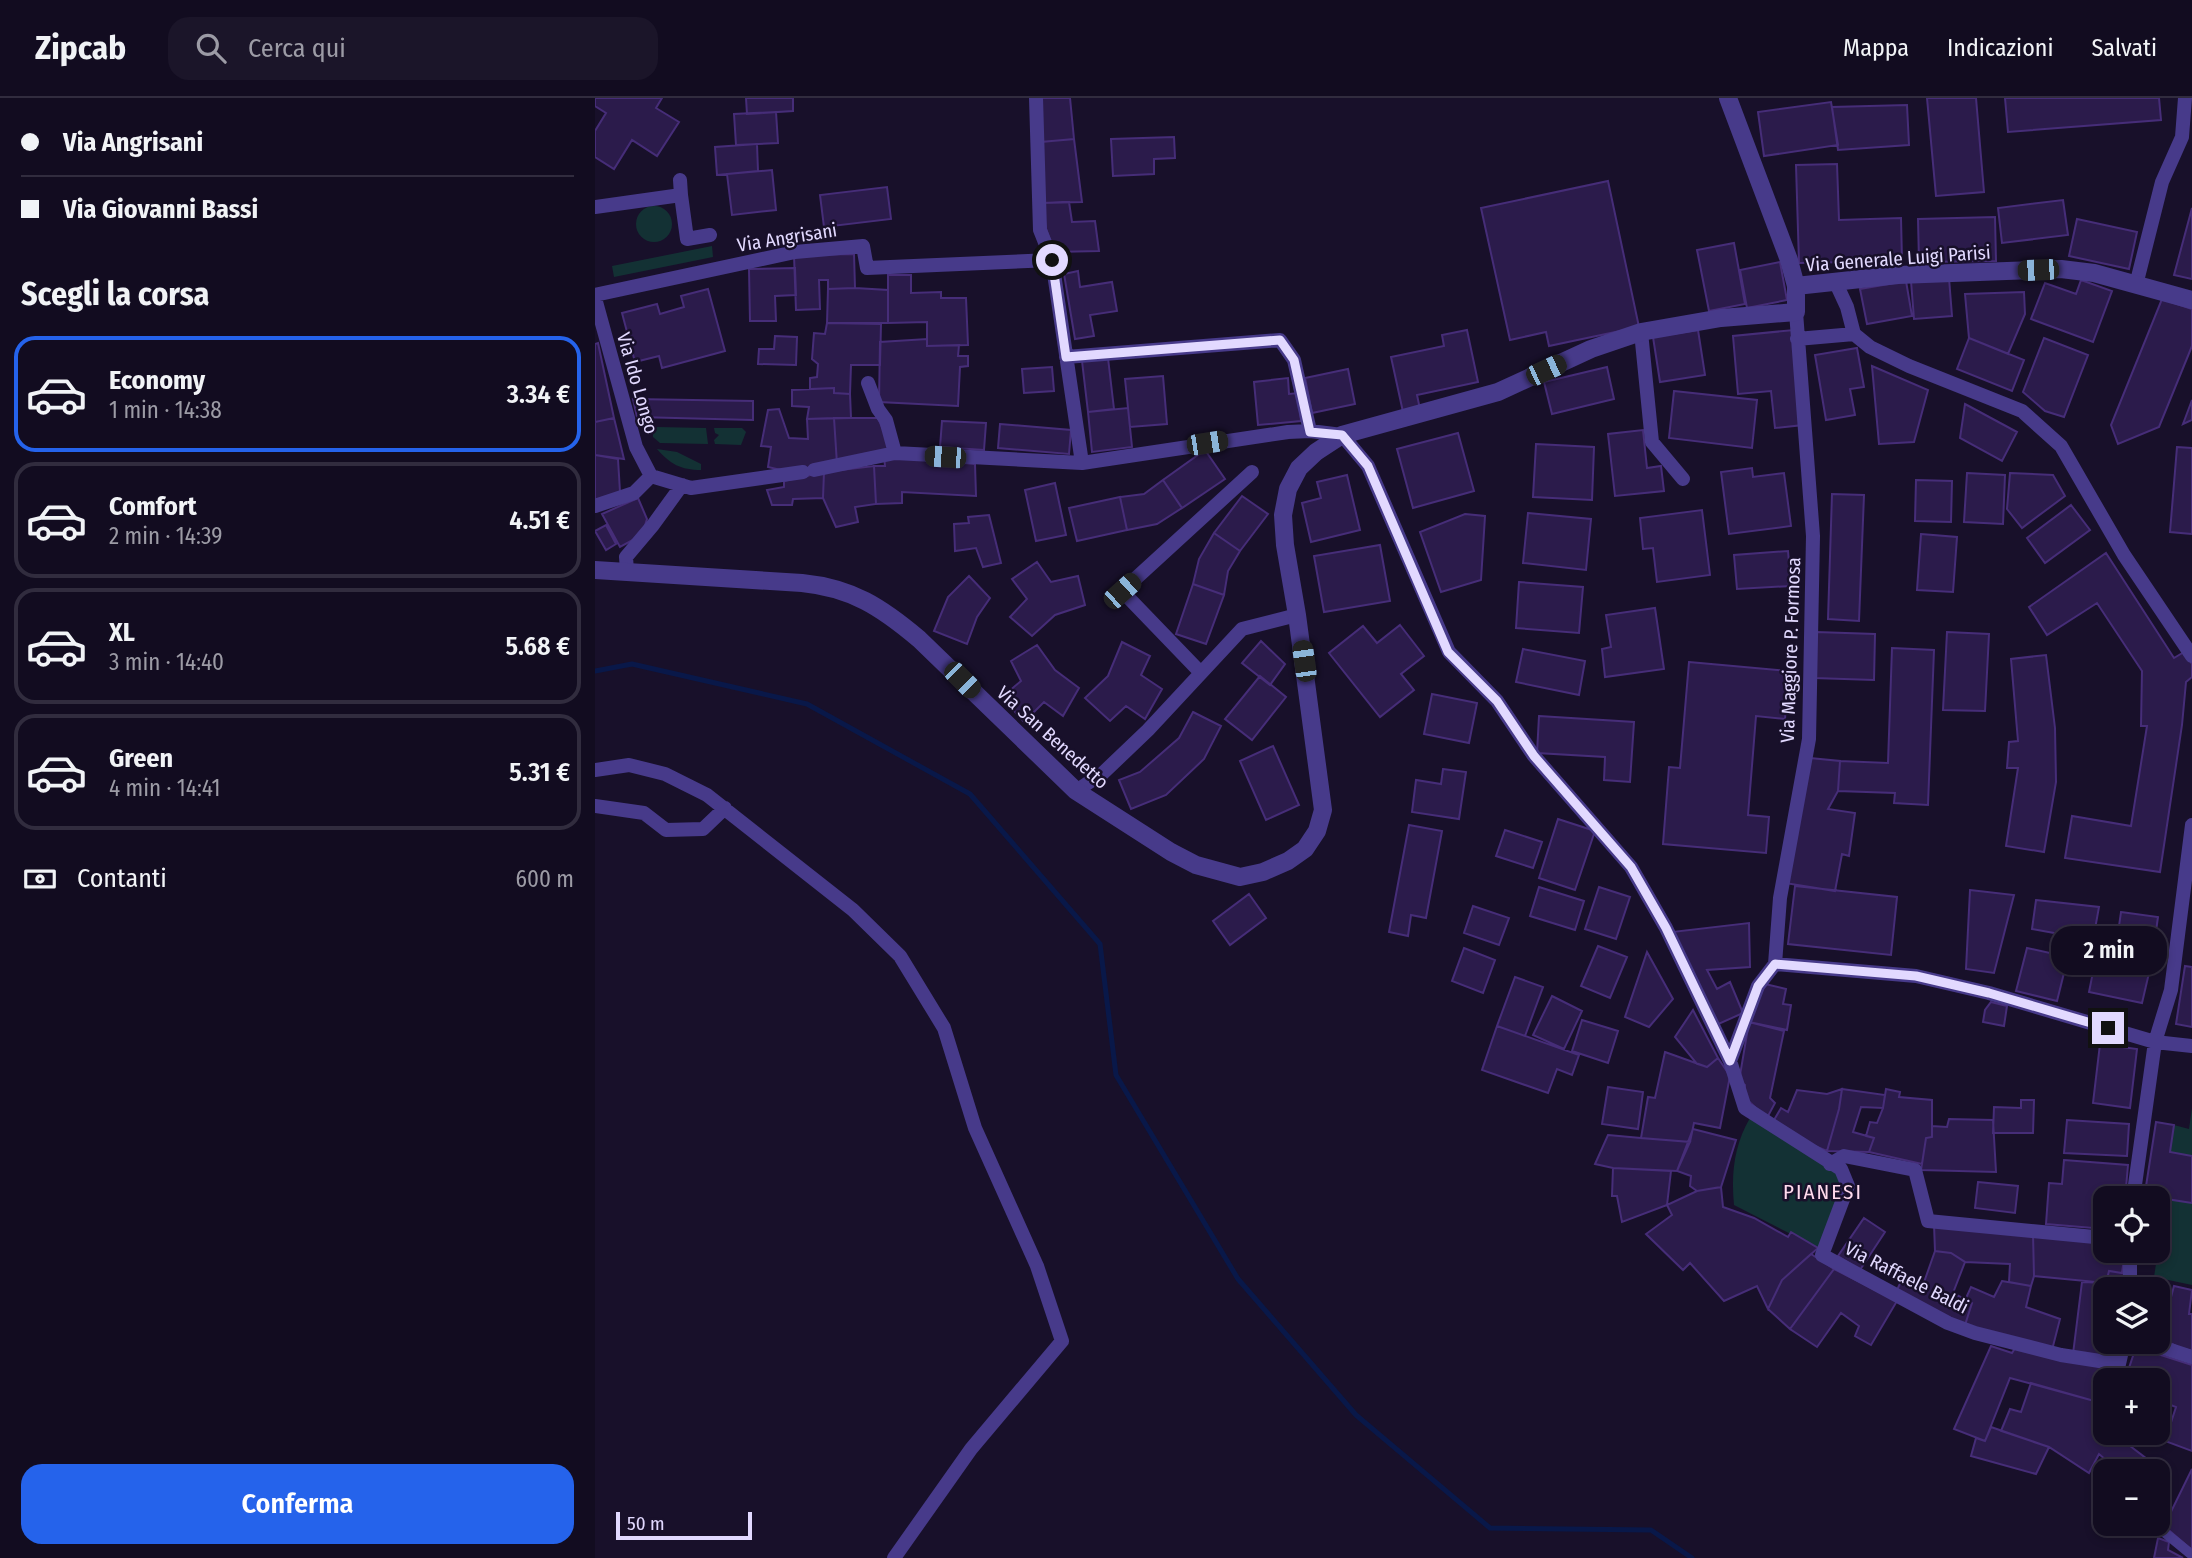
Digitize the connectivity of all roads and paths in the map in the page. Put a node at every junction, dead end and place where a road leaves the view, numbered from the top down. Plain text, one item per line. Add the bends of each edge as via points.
1 (1036, 98) edge
2 (1728, 98) edge
3 (2185, 98) edge
4 (680, 180) dead end
5 (681, 195) junction
6 (595, 207) edge
7 (710, 235) dead end
8 (1052, 260) junction
9 (1835, 281) junction
10 (2136, 285) junction
11 (1796, 286) junction
12 (595, 297) edge
13 (2192, 300) edge
14 (1796, 312) junction
15 (1641, 332) junction
16 (1854, 334) junction
17 (1797, 339) junction
18 (1066, 357) junction
19 (868, 383) dead end
20 (1310, 432) junction
21 (1342, 435) junction
22 (895, 453) junction
23 (1082, 463) junction
24 (1252, 472) dead end
25 (651, 476) junction
26 (1683, 479) dead end
27 (682, 485) junction
28 (595, 506) edge
29 (595, 570) edge
30 (627, 571) junction
31 (1297, 615) junction
32 (2192, 656) edge
33 (1201, 673) junction
34 (595, 770) edge
35 (1076, 791) junction
36 (595, 806) edge
37 (725, 808) junction
38 (2192, 825) edge
39 (1775, 964) junction
40 (2155, 1042) junction
41 (2192, 1046) edge
42 (1730, 1061) junction
43 (1830, 1164) junction
44 (2135, 1186) edge
45 (2093, 1237) edge
46 (2170, 1350) edge
47 (2121, 1354) edge
48 (2192, 1357) edge
49 (2169, 1536) edge
50 (2192, 1555) edge
51 (894, 1558) edge

1 - 8 street via 1040,230
2 - 11 street
3 - 10 street via 2182,137 2162,182
4 - 5 street
5 - 6 street
5 - 7 street via 687,239
8 - 12 street, Via Angrisani via 867,268 863,246 795,252
8 - 18 street
9 - 10 street, Via Generale Luigi Parisi via 2061,269
9 - 11 street, Via Generale Luigi Parisi
9 - 16 street
10 - 13 street, Via Generale Luigi Parisi
11 - 14 street, Via Generale Luigi Parisi
12 - 25 street, Via Ido Longo via 636,447
14 - 15 street via 1721,318
14 - 17 street, Via Maggiore P. Formosa
15 - 21 street via 1591,348 1498,392
15 - 26 street via 1652,442
16 - 17 street
16 - 32 street via 1909,366 2022,411 2061,446
17 - 39 street, Via Maggiore P. Formosa via 1813,536 1809,738 1780,898
18 - 20 street via 1280,340 1294,360
18 - 23 street
19 - 22 street
20 - 21 street
20 - 23 street
21 - 31 street, Via San Benedetto via 1299,468 1288,489 1283,515 1285,545
21 - 42 street, Via Raffaele Baldi via 1368,466 1448,652 1497,701 1534,756 1631,867
22 - 23 street
22 - 27 street via 809,471 691,488
24 - 33 street via 1122,591
25 - 27 street
25 - 28 street via 634,493
27 - 30 street via 626,557
29 - 30 street, Via San Benedetto
30 - 35 street, Via San Benedetto via 828,586 868,601 893,617 954,672
31 - 33 street via 1242,629
31 - 35 street, Via San Benedetto via 1323,810 1305,849 1263,872 1240,877 1214,871 1171,852
33 - 35 street via 1103,773
34 - 37 street via 629,765 665,774
36 - 37 street via 644,813 666,830 703,830
37 - 51 street via 853,910 900,956 944,1028 975,1128 1037,1266 1062,1341 971,1449
38 - 40 street via 2171,989
39 - 40 street via 1916,976
39 - 42 street, Via Maggiore P. Formosa via 1758,986
40 - 41 street
40 - 44 street
42 - 43 street, Via Raffaele Baldi via 1745,1108
43 - 45 street via 1844,1156 1915,1170 1929,1220
43 - 47 street, Via Raffaele Baldi via 1841,1169 1848,1186 1822,1255 1975,1333 2119,1364
46 - 48 street
49 - 50 street

